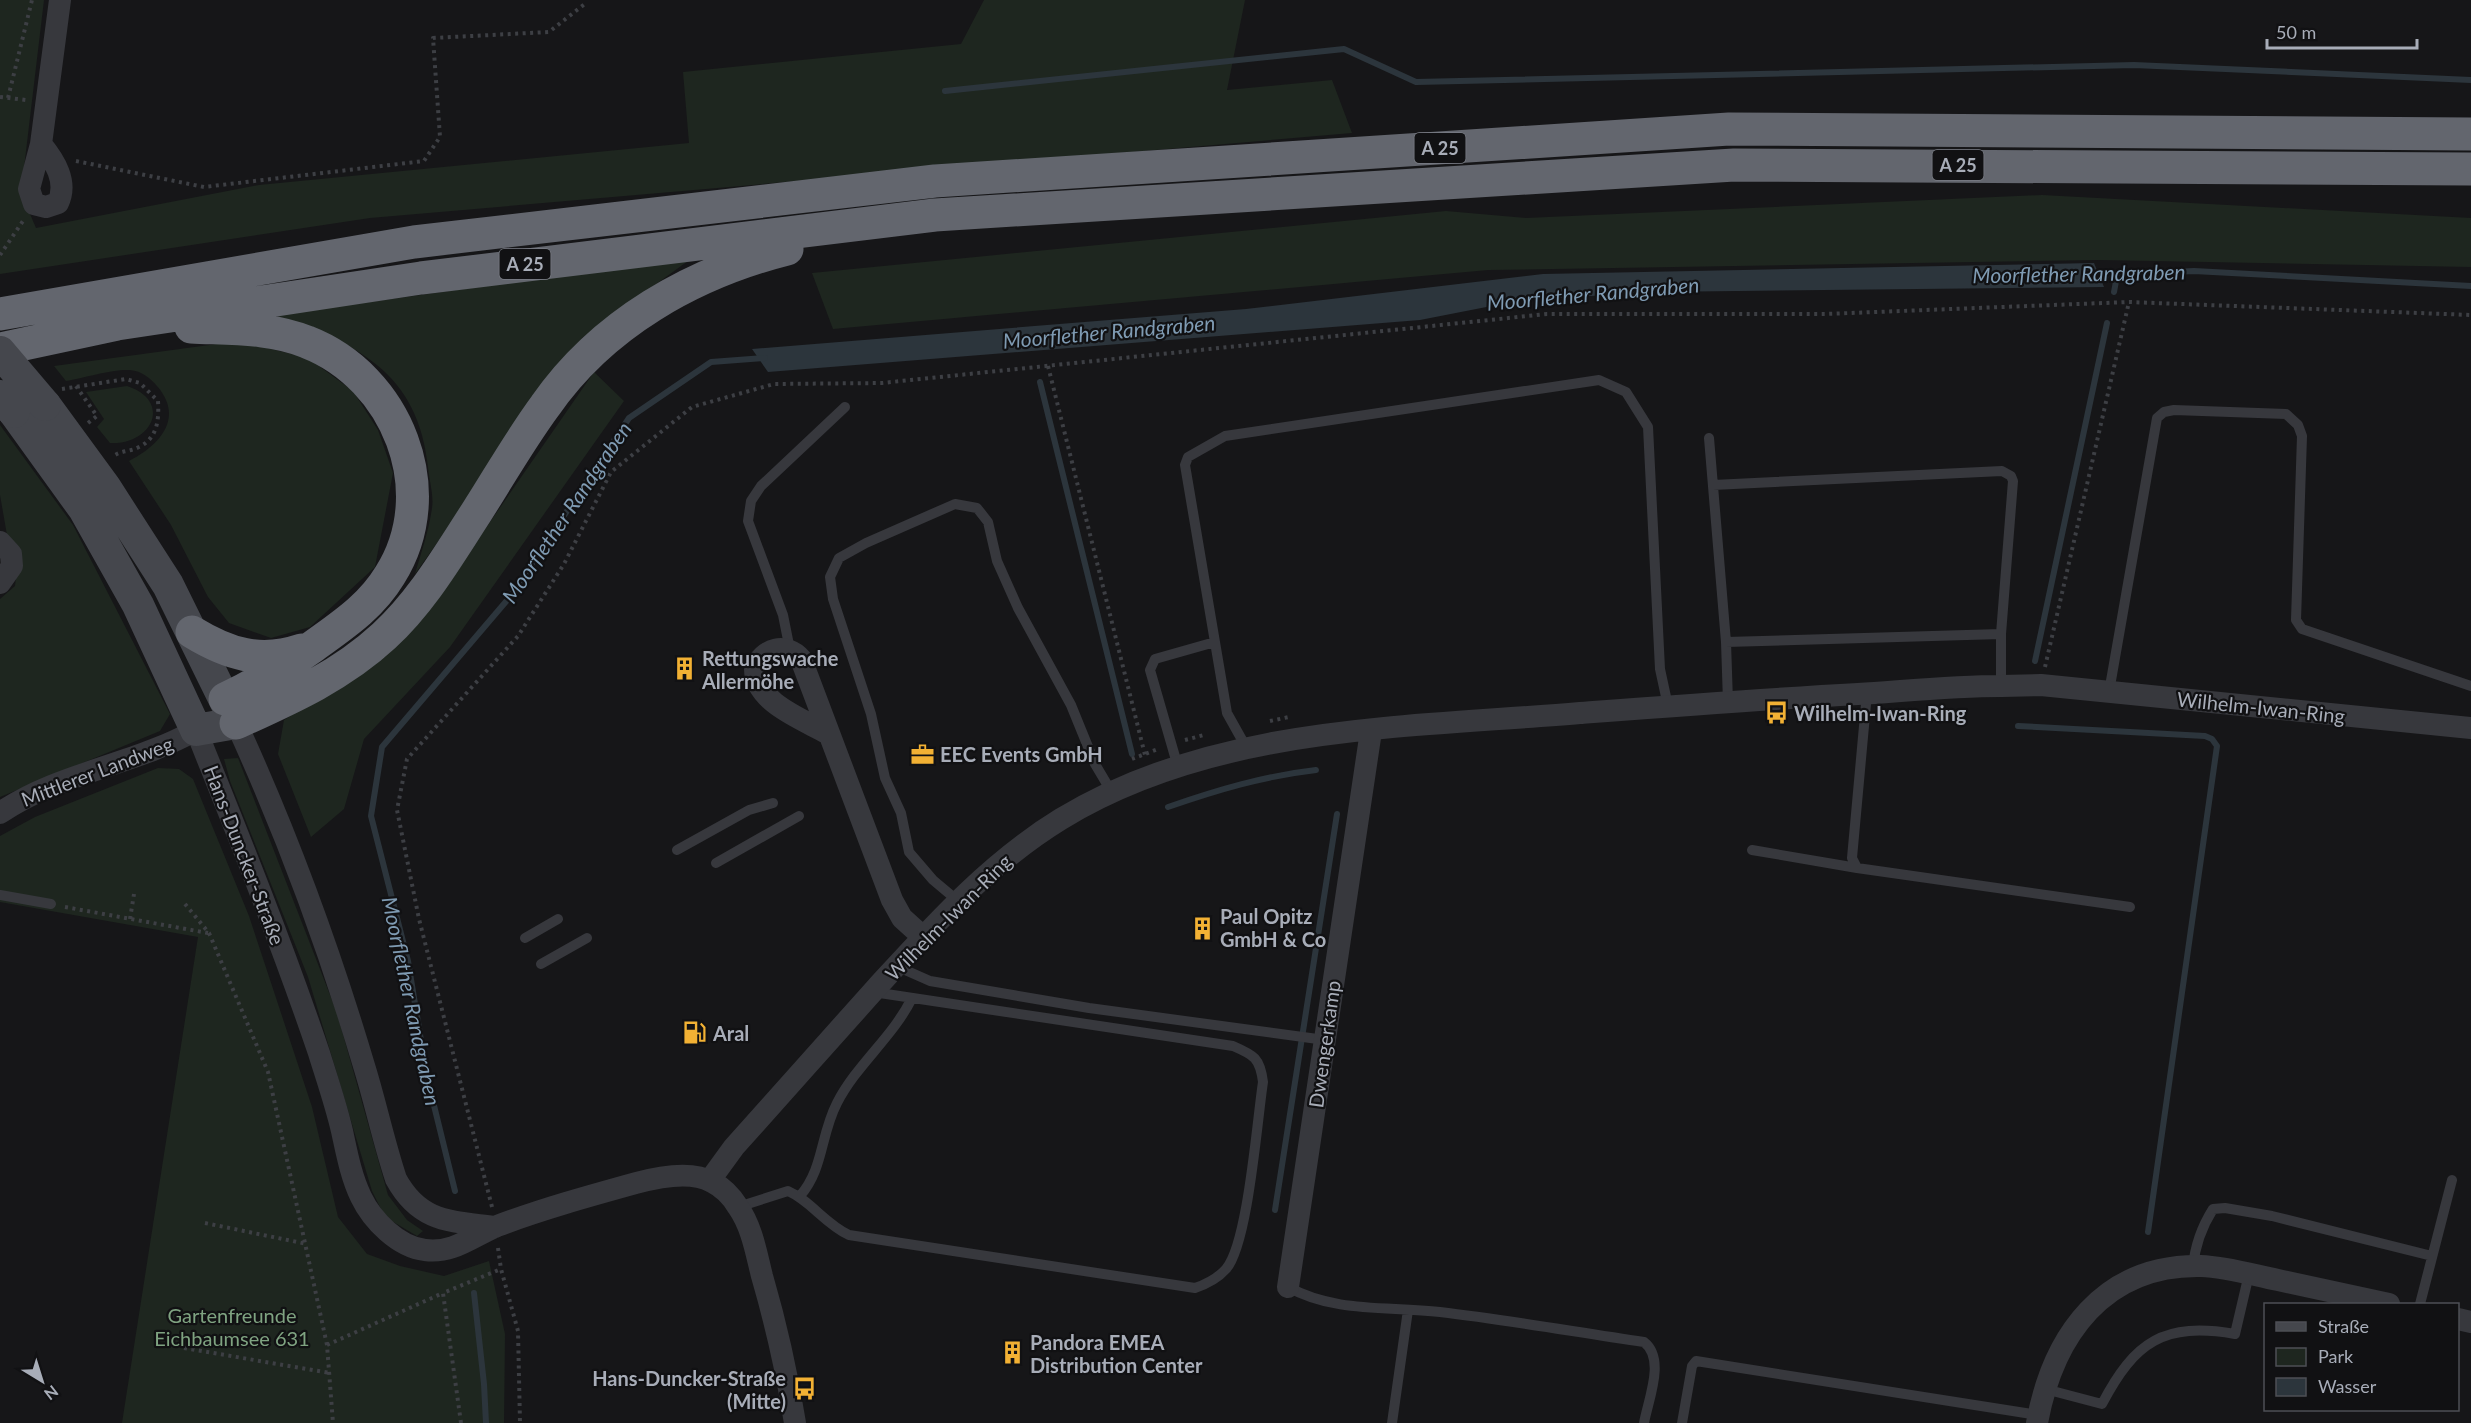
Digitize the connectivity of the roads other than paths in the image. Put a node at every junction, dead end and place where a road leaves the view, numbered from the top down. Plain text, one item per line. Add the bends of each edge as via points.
1 (60, 0) edge
2 (2471, 134) edge
3 (46, 150) road end
4 (2471, 169) edge
5 (935, 215) junction
6 (0, 314) edge
7 (117, 324) junction
8 (0, 350) edge
9 (7, 404) edge
10 (845, 407) dead end
11 (1709, 438) dead end
12 (1713, 485) junction
13 (0, 542) edge
14 (0, 583) edge
15 (192, 632) junction
16 (2001, 634) junction
17 (1215, 642) junction
18 (1726, 642) junction
19 (312, 647) junction
20 (790, 650) junction
21 (2001, 676) junction
22 (2471, 686) edge
23 (2109, 692) junction
24 (1867, 693) junction
25 (1728, 702) junction
26 (1668, 706) junction
27 (231, 711) junction
28 (2471, 728) edge
29 (196, 730) junction
30 (1371, 731) junction
31 (827, 733) junction
32 (1246, 747) junction
33 (1178, 767) junction
34 (1106, 783) junction
35 (773, 802) dead end
36 (0, 813) edge
37 (799, 816) dead end
38 (677, 850) dead end
39 (1752, 850) dead end
40 (716, 863) dead end
41 (1857, 868) junction
42 (0, 895) edge
43 (958, 901) junction
44 (51, 904) road end
45 (2130, 907) dead end
46 (558, 919) dead end
47 (923, 937) junction
48 (525, 938) dead end
49 (587, 938) dead end
50 (541, 964) dead end
51 (896, 966) junction
52 (873, 992) junction
53 (912, 998) junction
54 (1317, 1039) junction
55 (710, 1180) junction
56 (2452, 1180) dead end
57 (800, 1196) junction
58 (738, 1207) junction
59 (495, 1227) junction
60 (2432, 1256) junction
61 (2193, 1267) junction
62 (2249, 1274) junction
63 (1288, 1287) joint
64 (2380, 1303) edge
65 (2420, 1303) edge
66 (1408, 1310) junction
67 (2045, 1389) junction
68 (2037, 1419) edge
69 (795, 1423) edge
70 (1392, 1423) edge
71 (1644, 1423) edge
72 (1682, 1423) edge

1 - 3 street
2 - 6 highway, A 25 via 1729,129 935,181 414,242
4 - 5 highway, A 25 via 1734,165
5 - 7 highway, A 25 via 432,276
5 - 27 highway via 757,257 687,285 620,327 594,349 545,405 430,583 385,635 318,684
7 - 8 highway, A 25
7 - 19 highway via 248,330 291,336 350,365 385,404 402,438 411,473 412,508 406,542 390,576 368,604 337,632
8 - 15 street, Hans-Duncker-Straße, bridge via 50,398 140,538
9 - 29 street, Hans-Duncker-Straße via 84,509 138,605
10 - 20 lane via 761,486 749,509 748,521 783,615
11 - 12 lane
12 - 16 lane via 2002,471 2013,481
12 - 18 lane
13 - 14 street via 11,554 12,566
15 - 19 highway via 222,649 251,658
15 - 27 street, Hans-Duncker-Straße
16 - 18 lane
16 - 21 lane
17 - 26 lane via 1185,465 1188,457 1225,436 1599,380 1626,392 1648,427 1660,669
17 - 32 lane via 1227,713
17 - 33 lane via 1155,659 1150,670
18 - 25 lane
19 - 27 highway
20 - 31 street via 801,659
20 - 31 street via 776,649 763,657 755,669 756,681 779,706
21 - 23 street, Wilhelm-Iwan-Ring via 2047,674
21 - 24 street, Wilhelm-Iwan-Ring
22 - 23 lane via 2302,629 2296,620 2302,435 2293,419 2286,414 2174,410 2157,418
23 - 28 street, Wilhelm-Iwan-Ring
24 - 25 street, Wilhelm-Iwan-Ring
24 - 41 lane via 1852,858
25 - 26 street, Wilhelm-Iwan-Ring
26 - 30 street, Wilhelm-Iwan-Ring
27 - 29 street
27 - 59 street, Hans-Duncker-Straße via 264,785 332,965 396,1179 404,1193 427,1214 442,1220
29 - 36 street, Mittlerer Landweg via 169,745 37,792
29 - 59 street, Hans-Duncker-Straße via 302,1003 330,1086 353,1179 368,1209 393,1236 423,1250 457,1247
30 - 32 street, Wilhelm-Iwan-Ring
30 - 54 street, Dwengerkamp
31 - 47 street via 892,900 902,918
32 - 33 street, Wilhelm-Iwan-Ring
33 - 34 street, Wilhelm-Iwan-Ring via 1147,764
34 - 43 street, Wilhelm-Iwan-Ring via 1014,851
34 - 43 lane via 1071,705 1018,608 997,561 988,522 977,508 955,504 839,558 830,577 833,599 871,714 885,778 901,813 909,852
35 - 38 lane via 749,810
37 - 40 lane
39 - 41 lane
41 - 45 lane
42 - 44 lane
43 - 47 street, Wilhelm-Iwan-Ring
46 - 48 lane
47 - 51 street, Wilhelm-Iwan-Ring
49 - 50 lane
51 - 52 street, Wilhelm-Iwan-Ring
51 - 54 lane via 930,981 1089,1008
52 - 53 lane
52 - 55 street, Wilhelm-Iwan-Ring via 734,1147
53 - 57 lane via 903,1017 854,1075 837,1103 823,1134 813,1180
53 - 57 lane via 1221,1044 1253,1054 1263,1082 1240,1242 1227,1268 1208,1284 1195,1288 849,1234 836,1229
54 - 63 street, Dwengerkamp
55 - 58 street
55 - 59 street, Hans-Duncker-Straße via 659,1177
56 - 60 lane
57 - 58 lane via 788,1191
58 - 69 street via 751,1233 773,1315
60 - 61 lane via 2224,1208 2213,1209 2206,1219 2196,1242
60 - 65 lane
61 - 62 street
61 - 67 street via 2141,1276 2100,1300 2066,1337
62 - 64 street
62 - 67 lane via 2235,1334 2190,1329 2157,1340 2127,1363 2102,1404
63 - 66 lane via 1329,1304
66 - 70 lane
66 - 71 lane via 1644,1342 1653,1352 1655,1365
67 - 68 street
68 - 72 lane via 1696,1361

